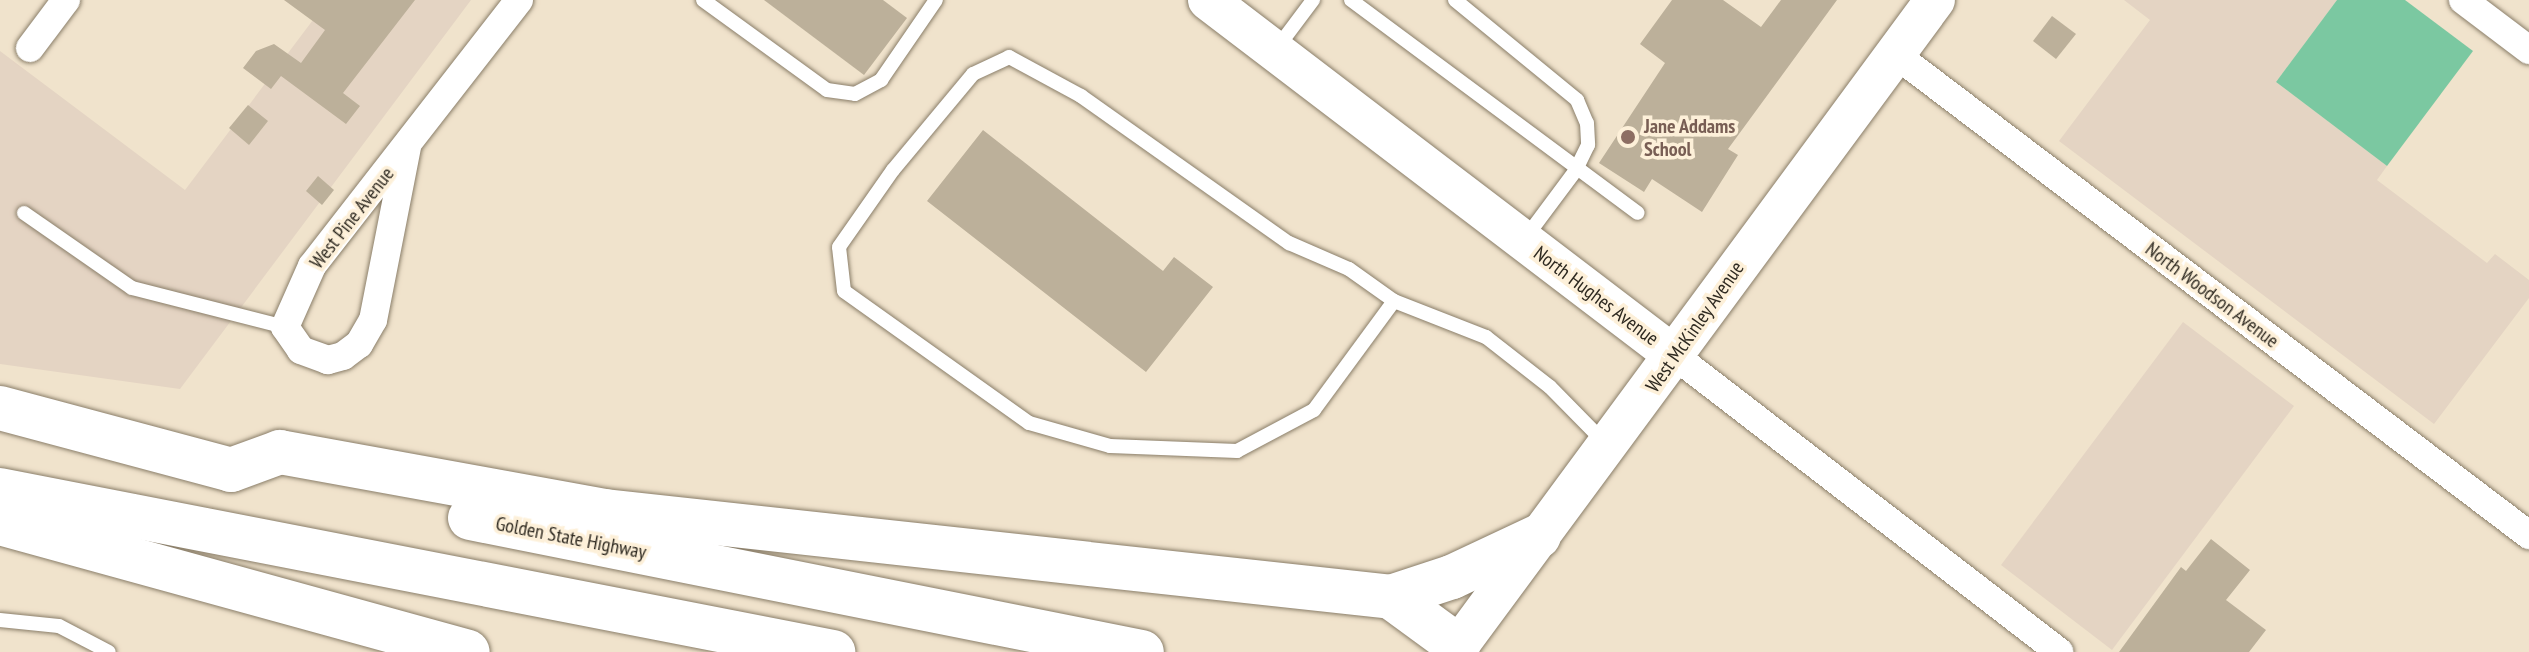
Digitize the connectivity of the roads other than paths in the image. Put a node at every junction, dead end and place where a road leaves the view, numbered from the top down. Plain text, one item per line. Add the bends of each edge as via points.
1 (66, 0) edge
2 (519, 0) edge
3 (703, 0) edge
4 (936, 0) edge
5 (1208, 0) edge
6 (1313, 0) edge
7 (1351, 0) edge
8 (1455, 0) edge
9 (1935, 0) edge
10 (2463, 0) edge
11 (30, 48) dead end
12 (2529, 50) edge
13 (1275, 51) junction
14 (1895, 54) junction
15 (407, 147) junction
16 (1576, 170) junction
17 (24, 213) dead end
18 (1638, 213) dead end
19 (1523, 241) junction
20 (1394, 301) junction
21 (285, 327) junction
22 (1675, 356) junction
23 (0, 408) edge
24 (0, 425) edge
25 (1609, 446) junction
26 (231, 470) junction
27 (0, 490) edge
28 (0, 523) edge
29 (2529, 535) edge
30 (1539, 536) junction
31 (1391, 597) junction
32 (0, 620) edge
33 (1456, 649) edge
34 (109, 652) edge
35 (468, 652) edge
36 (833, 652) edge
37 (1142, 652) edge
38 (2059, 652) edge

1 - 11 street
2 - 15 street, West Pine Avenue
3 - 4 lane via 827,90 855,94 881,80
5 - 13 main road, North Hughes Avenue
6 - 13 lane
7 - 16 lane
8 - 16 lane via 1577,100 1587,123 1588,145
9 - 14 main road, West McKinley Avenue
10 - 12 street
13 - 19 main road, North Hughes Avenue
14 - 22 main road, West McKinley Avenue
14 - 29 street, North Woodson Avenue
15 - 21 street, West Pine Avenue via 312,266
15 - 21 street, West Pine Avenue via 379,300 359,344 328,360 301,350
16 - 18 lane
16 - 19 lane
17 - 21 lane via 132,288
19 - 22 main road, North Hughes Avenue
20 - 20 lane via 1349,269 1289,243 1081,96 1009,57 973,74 893,170 839,247 844,291 1029,423 1110,446 1237,451 1314,410
20 - 25 lane via 1486,337 1550,387
22 - 25 main road, West McKinley Avenue
22 - 38 street, North Hughes Avenue
23 - 26 highway
24 - 26 highway, Golden State Highway
25 - 30 main road, West McKinley Avenue
26 - 31 highway via 280,452 605,511
26 - 37 highway, Golden State Highway
27 - 36 highway
28 - 35 highway
30 - 31 highway via 1452,577
30 - 33 main road, West McKinley Avenue
31 - 33 highway
32 - 34 lane via 59,626

